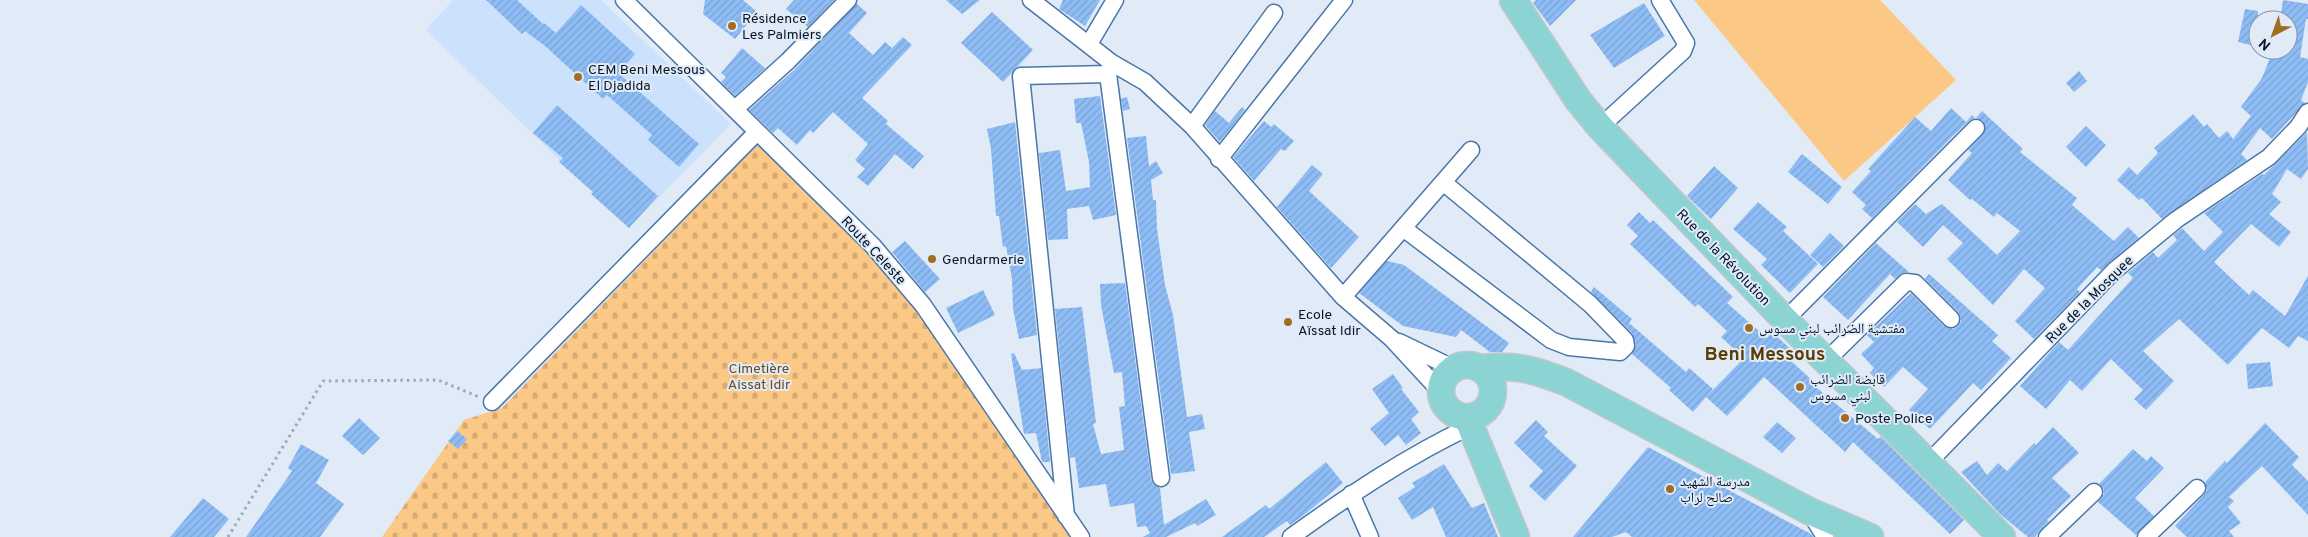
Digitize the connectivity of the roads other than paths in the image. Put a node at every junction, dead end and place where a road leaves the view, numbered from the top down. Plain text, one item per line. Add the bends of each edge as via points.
1 (624, 0) edge
2 (848, 0) edge
3 (1031, 0) edge
4 (1115, 0) edge
5 (1344, 0) edge
6 (1513, 0) edge
7 (1660, 0) edge
8 (1274, 13) dead end
9 (1089, 44) junction
10 (1110, 69) junction
11 (735, 108) junction
12 (2308, 112) edge
13 (1192, 126) junction
14 (1600, 127) junction
15 (1976, 128) dead end
16 (757, 132) junction
17 (1471, 150) dead end
18 (1219, 159) junction
19 (1443, 182) junction
20 (1403, 228) junction
21 (1343, 296) junction
22 (1785, 320) junction
23 (1950, 320) dead end
24 (1392, 339) junction
25 (1826, 361) junction
26 (1453, 368) junction
27 (1482, 368) junction
28 (1548, 375) junction
29 (1441, 392) junction
30 (1493, 399) junction
31 (492, 402) road end
32 (1469, 422) junction
33 (1928, 463) junction
34 (1160, 478) dead end
35 (2197, 488) dead end
36 (2094, 492) dead end
37 (1352, 494) junction
38 (1809, 511) junction
39 (1067, 518) junction
40 (1081, 537) edge
41 (1291, 537) edge
42 (1370, 537) edge
43 (1516, 537) edge
44 (1824, 537) edge
45 (1870, 537) edge
46 (2002, 537) edge
47 (2047, 537) edge
48 (2146, 537) edge

1 - 11 street, Route Celeste
2 - 11 street via 788,61
3 - 9 street
4 - 9 street
5 - 18 street
6 - 14 main road, Rue de la Révolution via 1578,100
7 - 14 street via 1686,43 1683,51
8 - 13 street
9 - 10 street
10 - 13 street via 1145,82
10 - 34 street
10 - 39 street via 1021,76
11 - 16 street, Route Celeste
12 - 33 street, Rue de la Mosquee via 2269,157 2176,220 2114,271
13 - 18 street
14 - 22 main road, Rue de la Révolution
15 - 22 street
16 - 31 street
16 - 39 street, Route Celeste via 873,246 923,305
17 - 19 street
18 - 21 street
19 - 20 street
19 - 20 street via 1590,304 1625,340 1626,346 1620,352 1570,347 1551,340
20 - 21 street
21 - 24 street
22 - 25 main road, Rue de la Révolution
23 - 25 street via 1915,283 1906,282
24 - 26 street
24 - 29 street
25 - 33 main road, Rue de la Révolution
26 - 27 main road via 1473,364
26 - 29 main road via 1444,378
27 - 28 main road via 1508,366
27 - 30 main road via 1494,388
28 - 30 main road via 1509,389
28 - 38 main road via 1610,404
29 - 32 main road via 1447,408
30 - 32 main road
32 - 37 street
32 - 43 main road
33 - 46 main road, Rue de la Révolution
35 - 48 street
36 - 47 street
37 - 41 street
37 - 42 street
38 - 44 street
38 - 45 main road
39 - 40 street, Route Celeste

